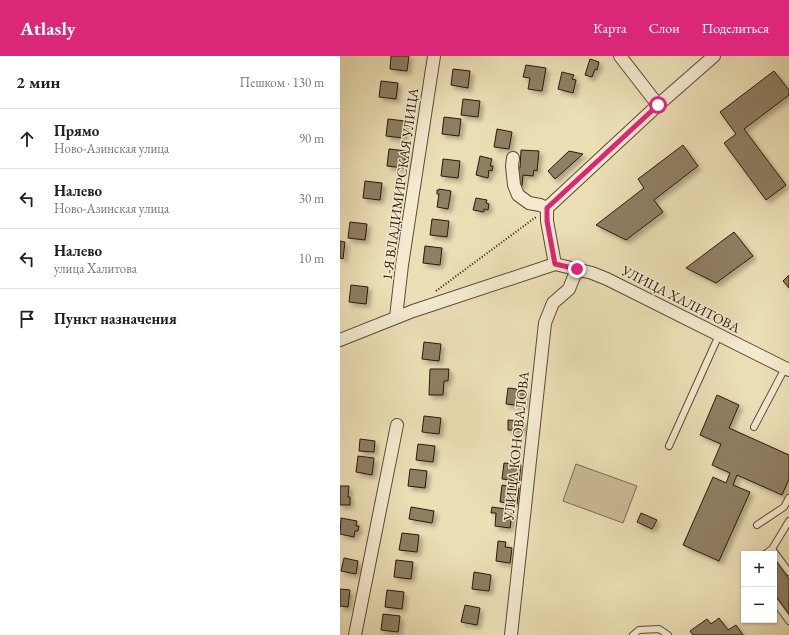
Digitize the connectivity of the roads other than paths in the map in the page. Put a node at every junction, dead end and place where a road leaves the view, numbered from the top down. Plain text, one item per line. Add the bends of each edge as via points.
1 (434, 56) edge
2 (619, 56) edge
3 (714, 56) edge
4 (658, 105) junction
5 (513, 158) dead end
6 (547, 208) junction
7 (555, 264) junction
8 (577, 269) junction
9 (396, 317) junction
10 (719, 335) junction
11 (340, 340) edge
12 (787, 369) edge
13 (397, 425) dead end
14 (754, 427) dead end
15 (669, 446) dead end
16 (789, 498) edge
17 (789, 521) edge
18 (757, 525) dead end
19 (772, 549) junction
20 (769, 551) edge
21 (789, 572) edge
22 (777, 604) edge
23 (789, 621) edge
24 (355, 635) edge
25 (511, 635) edge
26 (633, 635) edge
27 (668, 635) edge

1 - 9 street, 1-Я ВЛАДИМИРСКАЯ УЛИЦА
2 - 4 street
3 - 4 street
4 - 6 street
5 - 6 street via 514,185 518,196 529,203
6 - 7 street
7 - 8 street, УЛИЦА ХАЛИТОВА
7 - 9 street
8 - 10 street, УЛИЦА ХАЛИТОВА via 607,279
8 - 25 street, УЛИЦА КОНОВАЛОВА via 569,289 554,303 545,323
9 - 11 street
10 - 12 street, УЛИЦА ХАЛИТОВА
10 - 15 lane
12 - 14 lane
13 - 24 street
16 - 18 lane via 784,507
17 - 19 lane
19 - 20 lane
19 - 21 lane
22 - 23 lane
26 - 27 lane via 639,630 659,629

